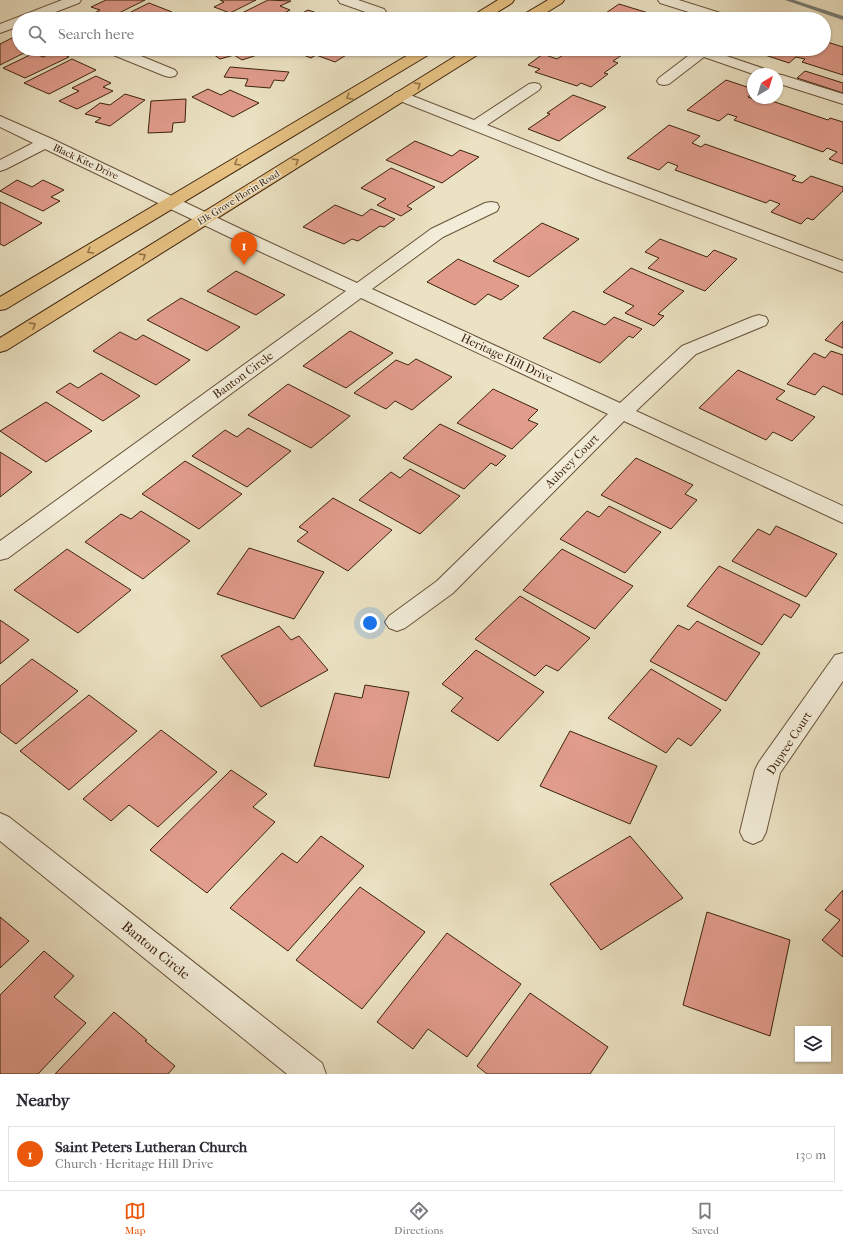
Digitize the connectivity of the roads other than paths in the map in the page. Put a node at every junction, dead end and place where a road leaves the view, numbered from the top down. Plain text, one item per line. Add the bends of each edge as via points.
1 (74, 0) edge
2 (345, 0) edge
3 (507, 0) edge
4 (557, 0) edge
5 (665, 0) edge
6 (45, 12) edge
7 (379, 12) dead end
8 (488, 12) edge
9 (537, 12) edge
10 (703, 12) edge
11 (12, 25) edge
12 (0, 29) edge
13 (128, 56) edge
14 (417, 56) edge
15 (466, 56) edge
16 (697, 56) edge
17 (717, 56) edge
18 (750, 68) edge
19 (170, 73) dead end
20 (783, 80) edge
21 (664, 81) dead end
22 (534, 87) dead end
23 (400, 96) junction
24 (843, 100) edge
25 (0, 121) edge
26 (477, 125) junction
27 (46, 142) junction
28 (0, 166) edge
29 (171, 202) junction
30 (491, 207) dead end
31 (204, 219) junction
32 (842, 266) edge
33 (359, 290) junction
34 (0, 305) edge
35 (759, 321) dead end
36 (0, 346) edge
37 (622, 412) junction
38 (843, 515) edge
39 (0, 552) edge
40 (397, 622) dead end
41 (843, 662) edge
42 (0, 825) edge
43 (752, 832) dead end
44 (311, 1074) edge

1 - 6 street
2 - 7 street
3 - 8 main road
4 - 9 main road
5 - 10 street
11 - 12 street
13 - 19 street
14 -> 29 main road
23 -> 15 main road, Elk Grove Florin Road
16 - 21 street
17 - 18 street
20 - 24 street
22 - 26 street
23 - 26 street
31 -> 23 main road, Elk Grove Florin Road
25 - 27 street, Black Kite Drive
26 - 32 street via 602,176
27 - 28 street
27 - 29 street, Black Kite Drive
29 - 31 street, Heritage Hill Drive
29 -> 34 main road
30 - 33 street, Banton Circle via 437,233
31 - 33 street, Heritage Hill Drive
36 -> 31 main road, Elk Grove Florin Road
33 - 37 street, Heritage Hill Drive
33 - 39 street, Banton Circle
35 - 37 street, Aubrey Court via 689,350
37 - 38 street, Heritage Hill Drive
37 - 40 street, Aubrey Court via 445,587
41 - 43 street, Dupree Court via 768,770
42 - 44 street, Banton Circle

